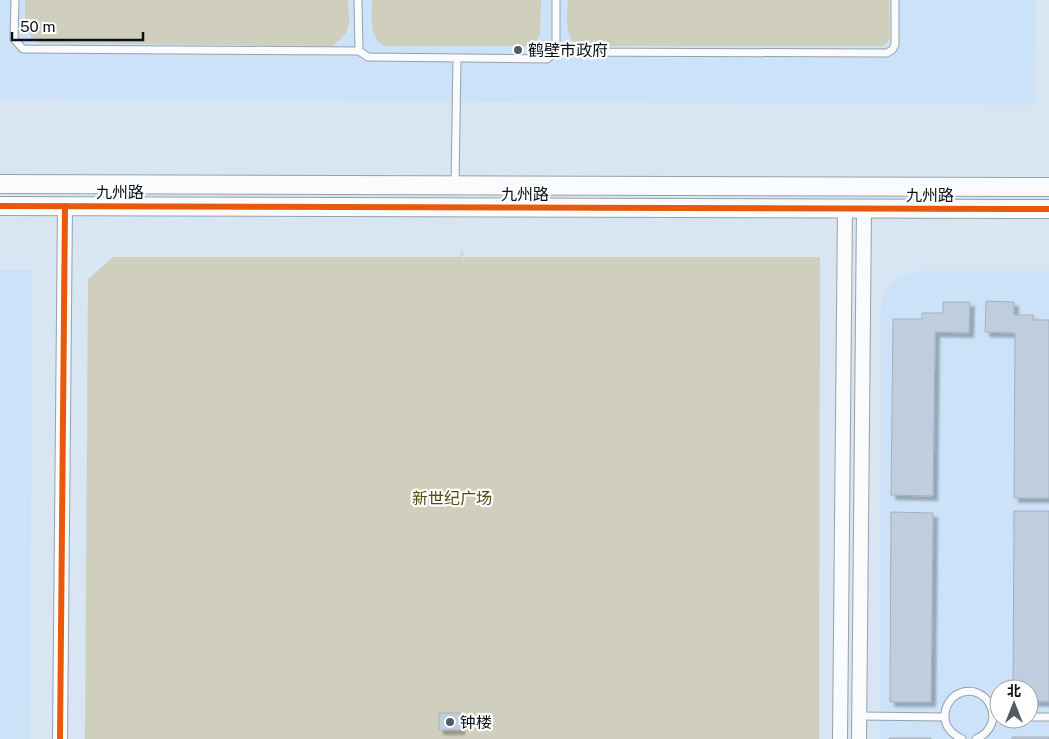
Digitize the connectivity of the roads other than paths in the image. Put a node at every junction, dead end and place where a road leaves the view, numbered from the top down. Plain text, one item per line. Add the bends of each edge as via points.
1 (15, 0) edge
2 (358, 0) edge
3 (556, 0) edge
4 (895, 0) edge
5 (359, 51) junction
6 (556, 52) junction
7 (457, 58) junction
8 (0, 184) edge
9 (456, 185) junction
10 (1049, 187) edge
11 (0, 206) edge
12 (65, 206) junction
13 (845, 208) junction
14 (864, 208) junction
15 (1049, 209) edge
16 (989, 702) edge
17 (859, 716) junction
18 (945, 716) junction
19 (989, 729) edge
20 (60, 739) edge
21 (840, 739) edge
22 (859, 739) edge
23 (962, 739) edge
24 (976, 739) edge

1 - 5 lane via 14,39 23,49
2 - 5 lane
3 - 6 lane
4 - 6 lane via 895,45 887,53
5 - 7 lane via 368,57
6 - 7 lane via 547,59
7 - 9 lane
8 - 9 street, 九州路
9 - 10 street, 九州路
11 - 12 street, 九州路
12 - 13 street, 九州路
12 - 20 street
13 - 14 street, 九州路
13 - 21 street
14 - 15 street, 九州路
14 - 17 street
16 - 18 lane via 984,696 969,691 954,696
17 - 18 lane
17 - 22 street
18 - 23 lane via 950,730
19 - 24 lane

